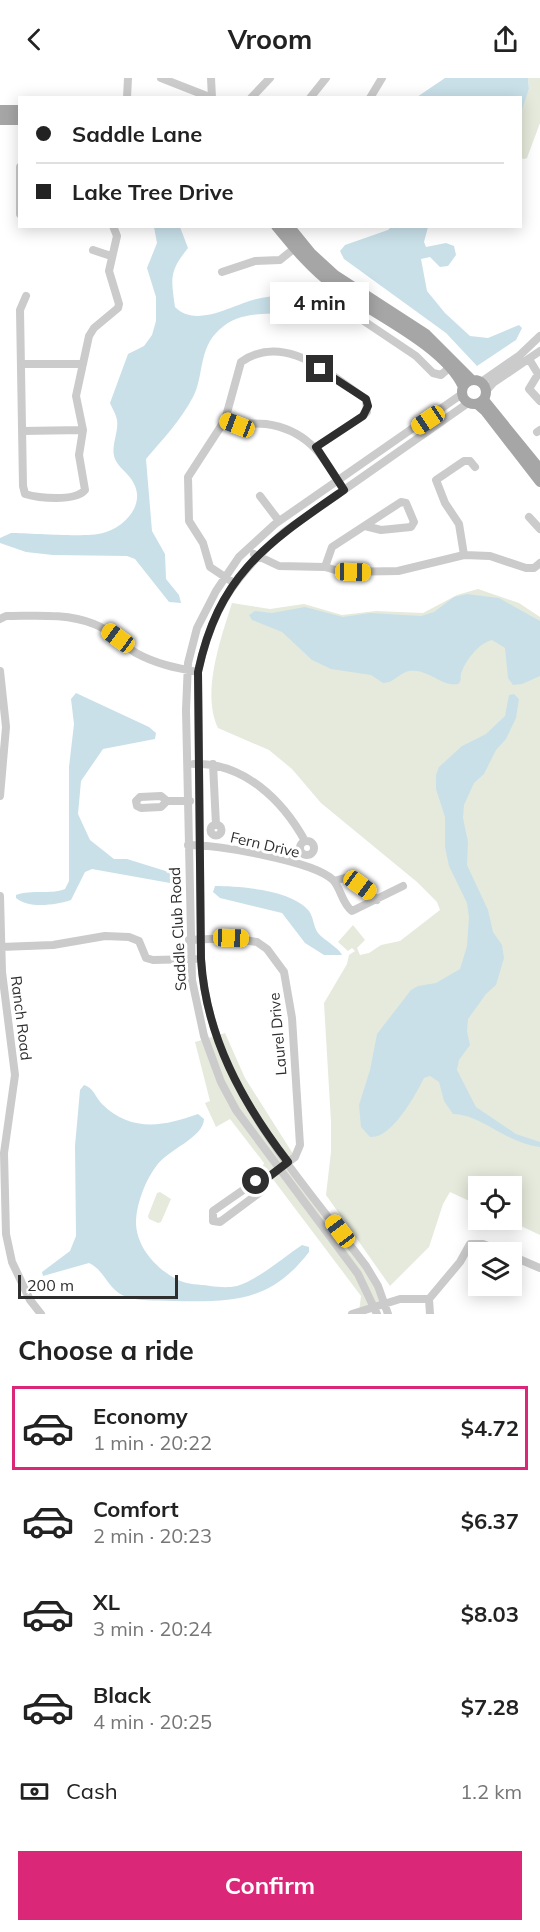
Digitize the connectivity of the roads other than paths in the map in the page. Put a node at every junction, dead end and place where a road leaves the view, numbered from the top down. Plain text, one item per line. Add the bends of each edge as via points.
1 (128, 78) edge
2 (161, 78) edge
3 (211, 78) edge
4 (270, 78) edge
5 (326, 78) edge
6 (382, 78) edge
7 (128, 96) edge
8 (207, 96) edge
9 (212, 96) edge
10 (253, 96) edge
11 (312, 96) edge
12 (370, 96) edge
13 (0, 110) edge
14 (18, 110) edge
15 (0, 120) edge
16 (18, 120) edge
17 (114, 228) edge
18 (278, 228) edge
19 (290, 228) edge
20 (298, 245) junction
21 (93, 250) dead end
22 (111, 256) junction
23 (222, 272) dead end
24 (26, 296) dead end
25 (540, 336) edge
26 (540, 351) edge
27 (530, 359) junction
28 (21, 364) junction
29 (83, 364) junction
30 (474, 393) junction
31 (540, 401) edge
32 (225, 420) junction
33 (83, 430) junction
34 (22, 431) junction
35 (316, 447) junction
36 (475, 467) dead end
37 (540, 469) edge
38 (338, 480) junction
39 (540, 482) edge
40 (344, 490) junction
41 (260, 496) dead end
42 (529, 518) dead end
43 (279, 521) junction
44 (365, 526) junction
45 (540, 529) edge
46 (248, 548) junction
47 (464, 555) junction
48 (256, 556) junction
49 (326, 567) junction
50 (538, 568) edge
51 (224, 578) junction
52 (234, 583) junction
53 (0, 619) edge
54 (187, 670) junction
55 (0, 671) edge
56 (198, 672) junction
57 (186, 764) junction
58 (198, 764) junction
59 (213, 764) junction
60 (0, 796) edge
61 (167, 801) dead end
62 (187, 801) junction
63 (199, 801) junction
64 (216, 825) dead end
65 (305, 841) dead end
66 (188, 845) junction
67 (200, 845) junction
68 (334, 881) junction
69 (403, 886) dead end
70 (0, 896) edge
71 (377, 900) junction
72 (189, 940) junction
73 (201, 940) junction
74 (1, 947) edge
75 (201, 959) junction
76 (190, 960) junction
77 (288, 1162) junction
78 (279, 1169) junction
79 (262, 1182) junction
80 (468, 1248) edge
81 (522, 1260) edge
82 (540, 1268) edge
83 (429, 1299) junction
84 (386, 1303) junction
85 (376, 1310) edge
86 (41, 1314) edge
87 (352, 1314) edge
88 (388, 1314) edge
89 (430, 1314) edge

1 - 7 street
2 - 8 street
3 - 9 street
4 - 10 street
5 - 11 street
6 - 12 street
13 - 14 main road
15 - 16 main road
17 - 22 street via 117,236
18 - 20 main road
19 - 20 main road
20 - 23 street via 280,261 255,261
20 - 30 main road via 335,287 421,342
20 - 30 main road via 335,275 426,334
21 - 22 street
22 - 29 street via 109,271 118,308 94,328
24 - 28 street via 20,310
25 - 30 street, Saddle Club Road
26 - 27 street, Saddle Club Road
27 - 30 street, Saddle Club Road
27 - 31 street via 538,374 529,391
28 - 29 street
28 - 34 street
29 - 33 street via 76,396
30 - 37 main road
30 - 38 street, Saddle Club Road
30 - 39 main road
30 - 40 street, Saddle Club Road
32 - 35 street via 237,425 278,426
32 - 35 street via 241,362 263,351 295,354 366,399 368,406 363,416
32 - 51 street via 188,477 191,529 202,543 210,567
33 - 34 street
33 - 34 street via 79,455 85,490 75,496 34,497 25,494
35 - 38 street
36 - 47 street via 470,460 464,461 436,480 459,524
38 - 40 street
38 - 43 street, Saddle Club Road
40 - 48 street, Saddle Club Road
41 - 43 street
42 - 45 street
43 - 46 street, Saddle Club Road
44 - 44 street via 403,501 414,522 411,527 394,530
44 - 49 street via 332,547
46 - 48 street
46 - 51 street, Saddle Club Road
47 - 49 street via 387,573 342,572
47 - 50 street via 490,556
48 - 49 street via 279,566
48 - 52 street, Saddle Club Road
51 - 52 street
51 - 54 street, Saddle Club Road via 197,628
52 - 56 street, Saddle Club Road via 216,610
53 - 54 street via 56,616 84,620 108,630 134,652
54 - 56 street
54 - 57 street, Saddle Club Road
55 - 60 street via 6,727
56 - 58 street, Saddle Club Road
57 - 58 street
57 - 62 street, Saddle Club Road
58 - 59 street
58 - 63 street, Saddle Club Road
59 - 64 street
59 - 65 street via 266,790
61 - 62 street
62 - 63 street
62 - 66 street, Saddle Club Road
63 - 67 street, Saddle Club Road
66 - 67 street, Fern Drive
66 - 72 street, Saddle Club Road
67 - 68 street, Fern Drive via 269,856
67 - 73 street, Saddle Club Road
68 - 71 street, Fern Drive via 348,877
68 - 71 street via 352,911
69 - 71 street
70 - 74 street, Ranch Road
72 - 73 street, Laurel Drive
72 - 76 street, Saddle Club Road
73 - 75 street, Saddle Club Road
73 - 77 street, Laurel Drive via 244,938 257,942 284,972 292,1018 300,1138 298,1151
74 - 76 street via 52,945 111,936 135,938 146,958
74 - 86 street, Ranch Road via 15,1065 4,1163 6,1234 12,1262
75 - 76 street
75 - 77 street, Saddle Club Road via 206,1000 220,1050 250,1110
76 - 78 street, Saddle Club Road via 198,1015 221,1082 246,1126
77 - 78 street
77 - 84 street, Saddle Club Road via 366,1266
78 - 79 street
78 - 85 street, Saddle Club Road via 358,1274
79 - 79 street via 256,1181 213,1211 213,1221 220,1222 263,1190
80 - 83 street
81 - 82 street
83 - 84 street
83 - 89 street
84 - 85 street
84 - 88 street, Saddle Club Road
85 - 87 street

